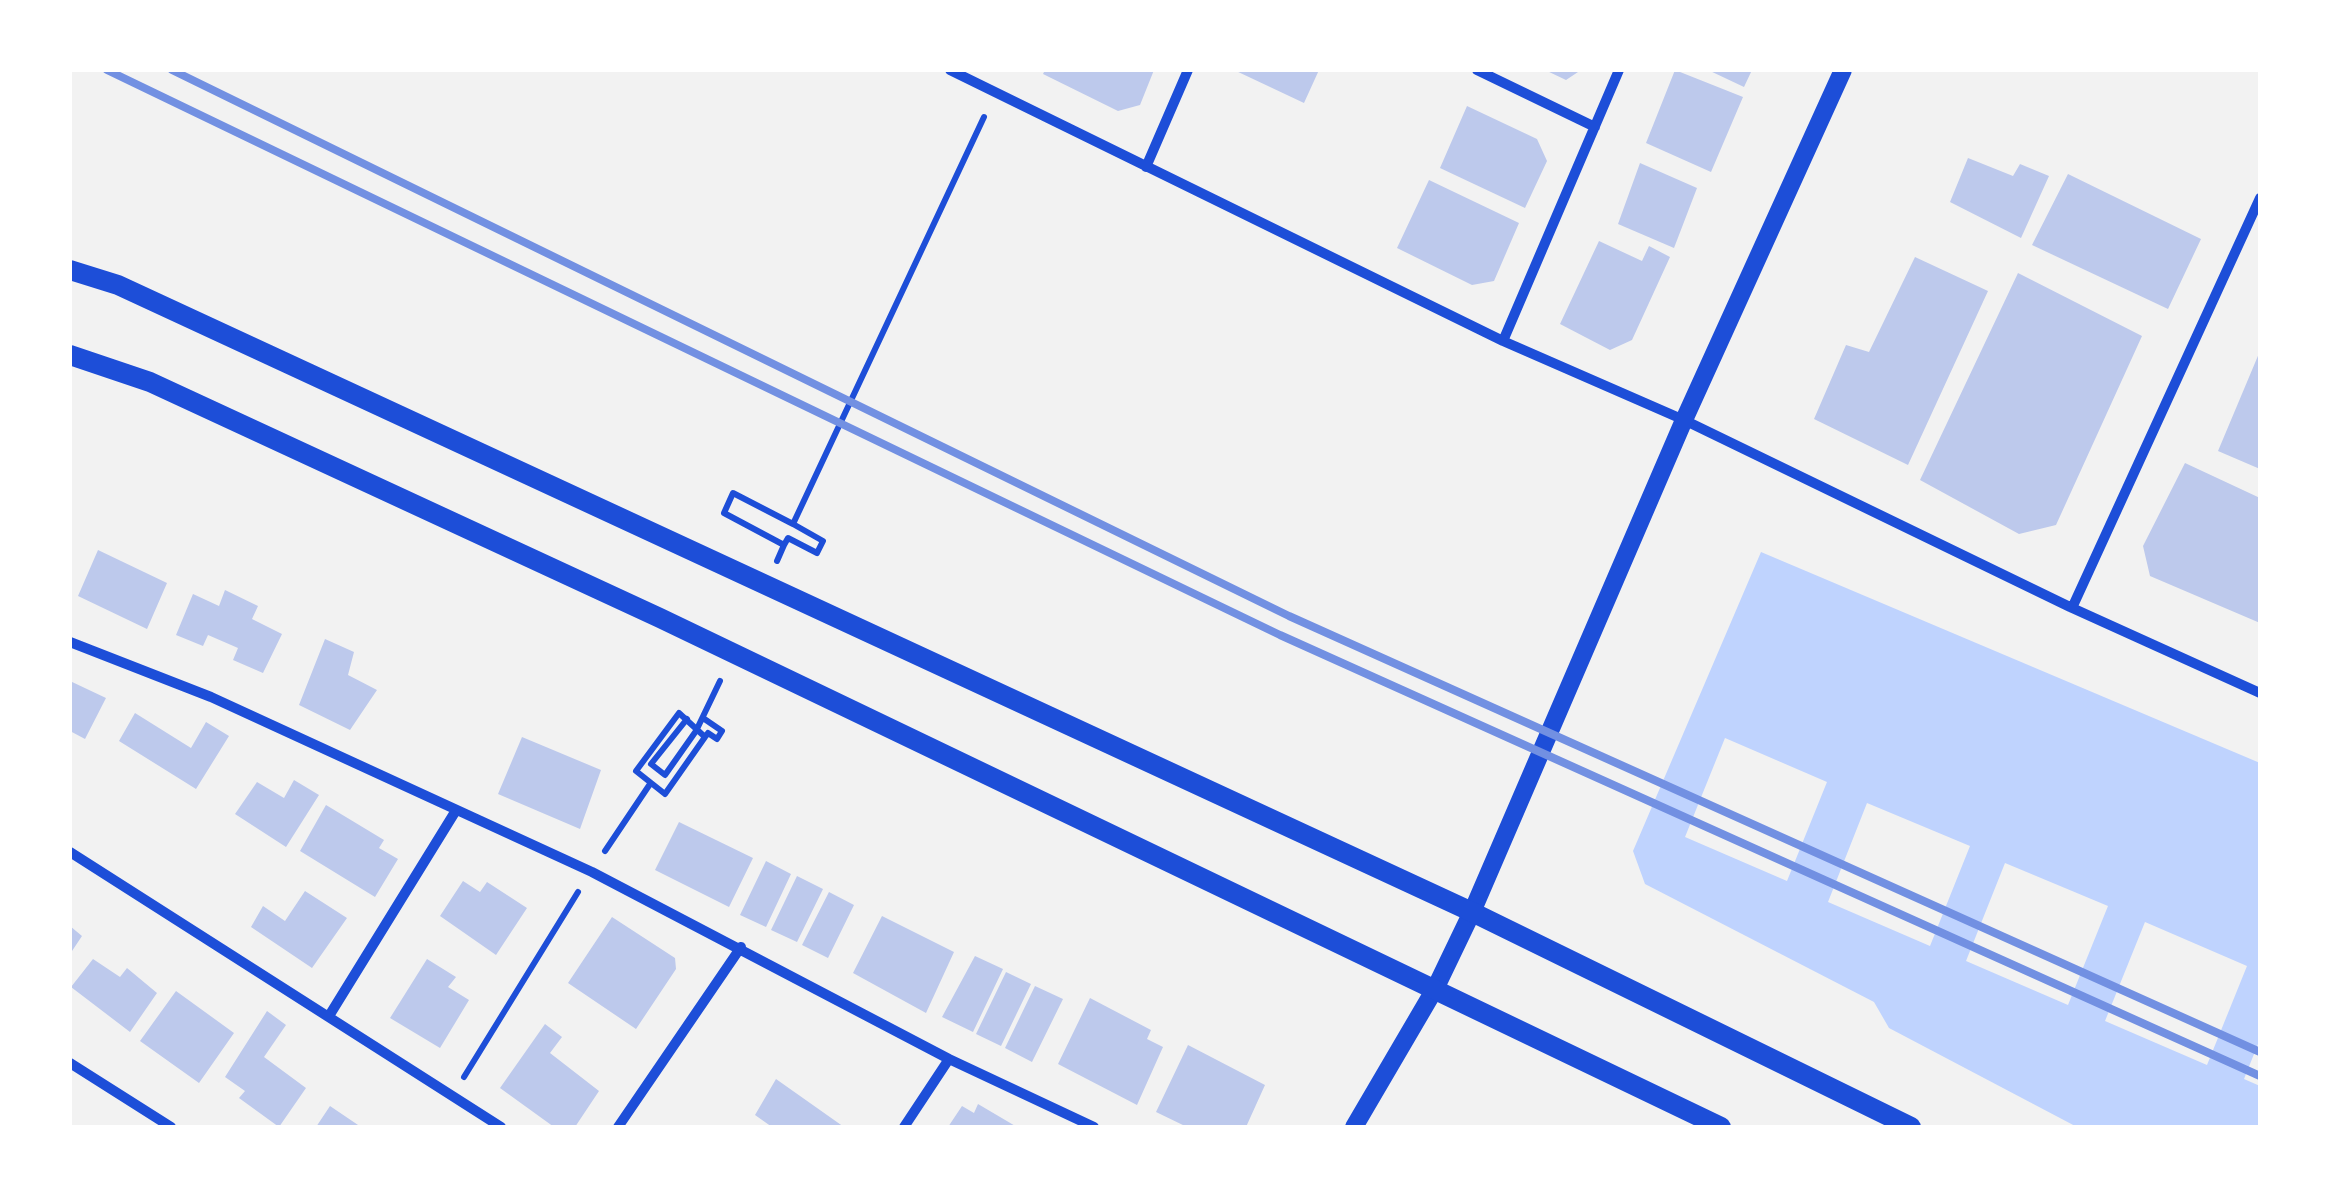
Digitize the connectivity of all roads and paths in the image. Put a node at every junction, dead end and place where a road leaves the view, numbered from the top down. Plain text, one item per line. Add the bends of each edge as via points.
1 (950, 70) edge
2 (1188, 70) edge
3 (1477, 70) edge
4 (1619, 70) edge
5 (1842, 70) edge
6 (984, 117) dead end
7 (1595, 126) junction
8 (1146, 167) junction
9 (2260, 198) edge
10 (70, 270) edge
11 (1504, 341) junction
12 (70, 355) edge
13 (1684, 420) junction
14 (793, 524) junction
15 (772, 538) dead end
16 (784, 545) dead end
17 (2072, 608) junction
18 (70, 642) edge
19 (2260, 693) edge
20 (703, 718) dead end
21 (687, 719) junction
22 (696, 731) dead end
23 (705, 737) junction
24 (650, 784) junction
25 (455, 812) junction
26 (70, 852) edge
27 (604, 852) dead end
28 (581, 887) dead end
29 (1472, 912) junction
30 (741, 947) junction
31 (1436, 987) junction
32 (329, 1016) junction
33 (949, 1059) junction
34 (70, 1064) edge
35 (463, 1078) dead end
36 (170, 1127) edge
37 (501, 1127) edge
38 (618, 1127) edge
39 (904, 1127) edge
40 (1094, 1127) edge
41 (1354, 1127) edge
42 (1721, 1127) edge
43 (1911, 1127) edge

1 - 8 street
2 - 8 street
3 - 7 street
4 - 7 street
5 - 13 street
6 - 14 path
7 - 11 street
8 - 11 street
9 - 17 street
10 - 29 main road via 136,294
11 - 13 street
12 - 31 main road via 186,398
13 - 17 street
13 - 29 street
14 - 15 path via 733,494 724,513
14 - 16 path via 824,541 818,553 788,538
17 - 19 street
18 - 25 street via 210,697
20 - 23 path via 722,731 717,740
21 - 22 path via 652,764 664,775
21 - 23 path
21 - 24 path via 679,713 636,771
23 - 24 path via 665,794
24 - 27 path
25 - 30 street
25 - 32 street
26 - 32 street
28 - 35 path
29 - 31 street
29 - 43 main road
30 - 33 street
30 - 38 street
31 - 41 street
31 - 42 main road
32 - 37 street
33 - 39 street
33 - 40 street
34 - 36 street

